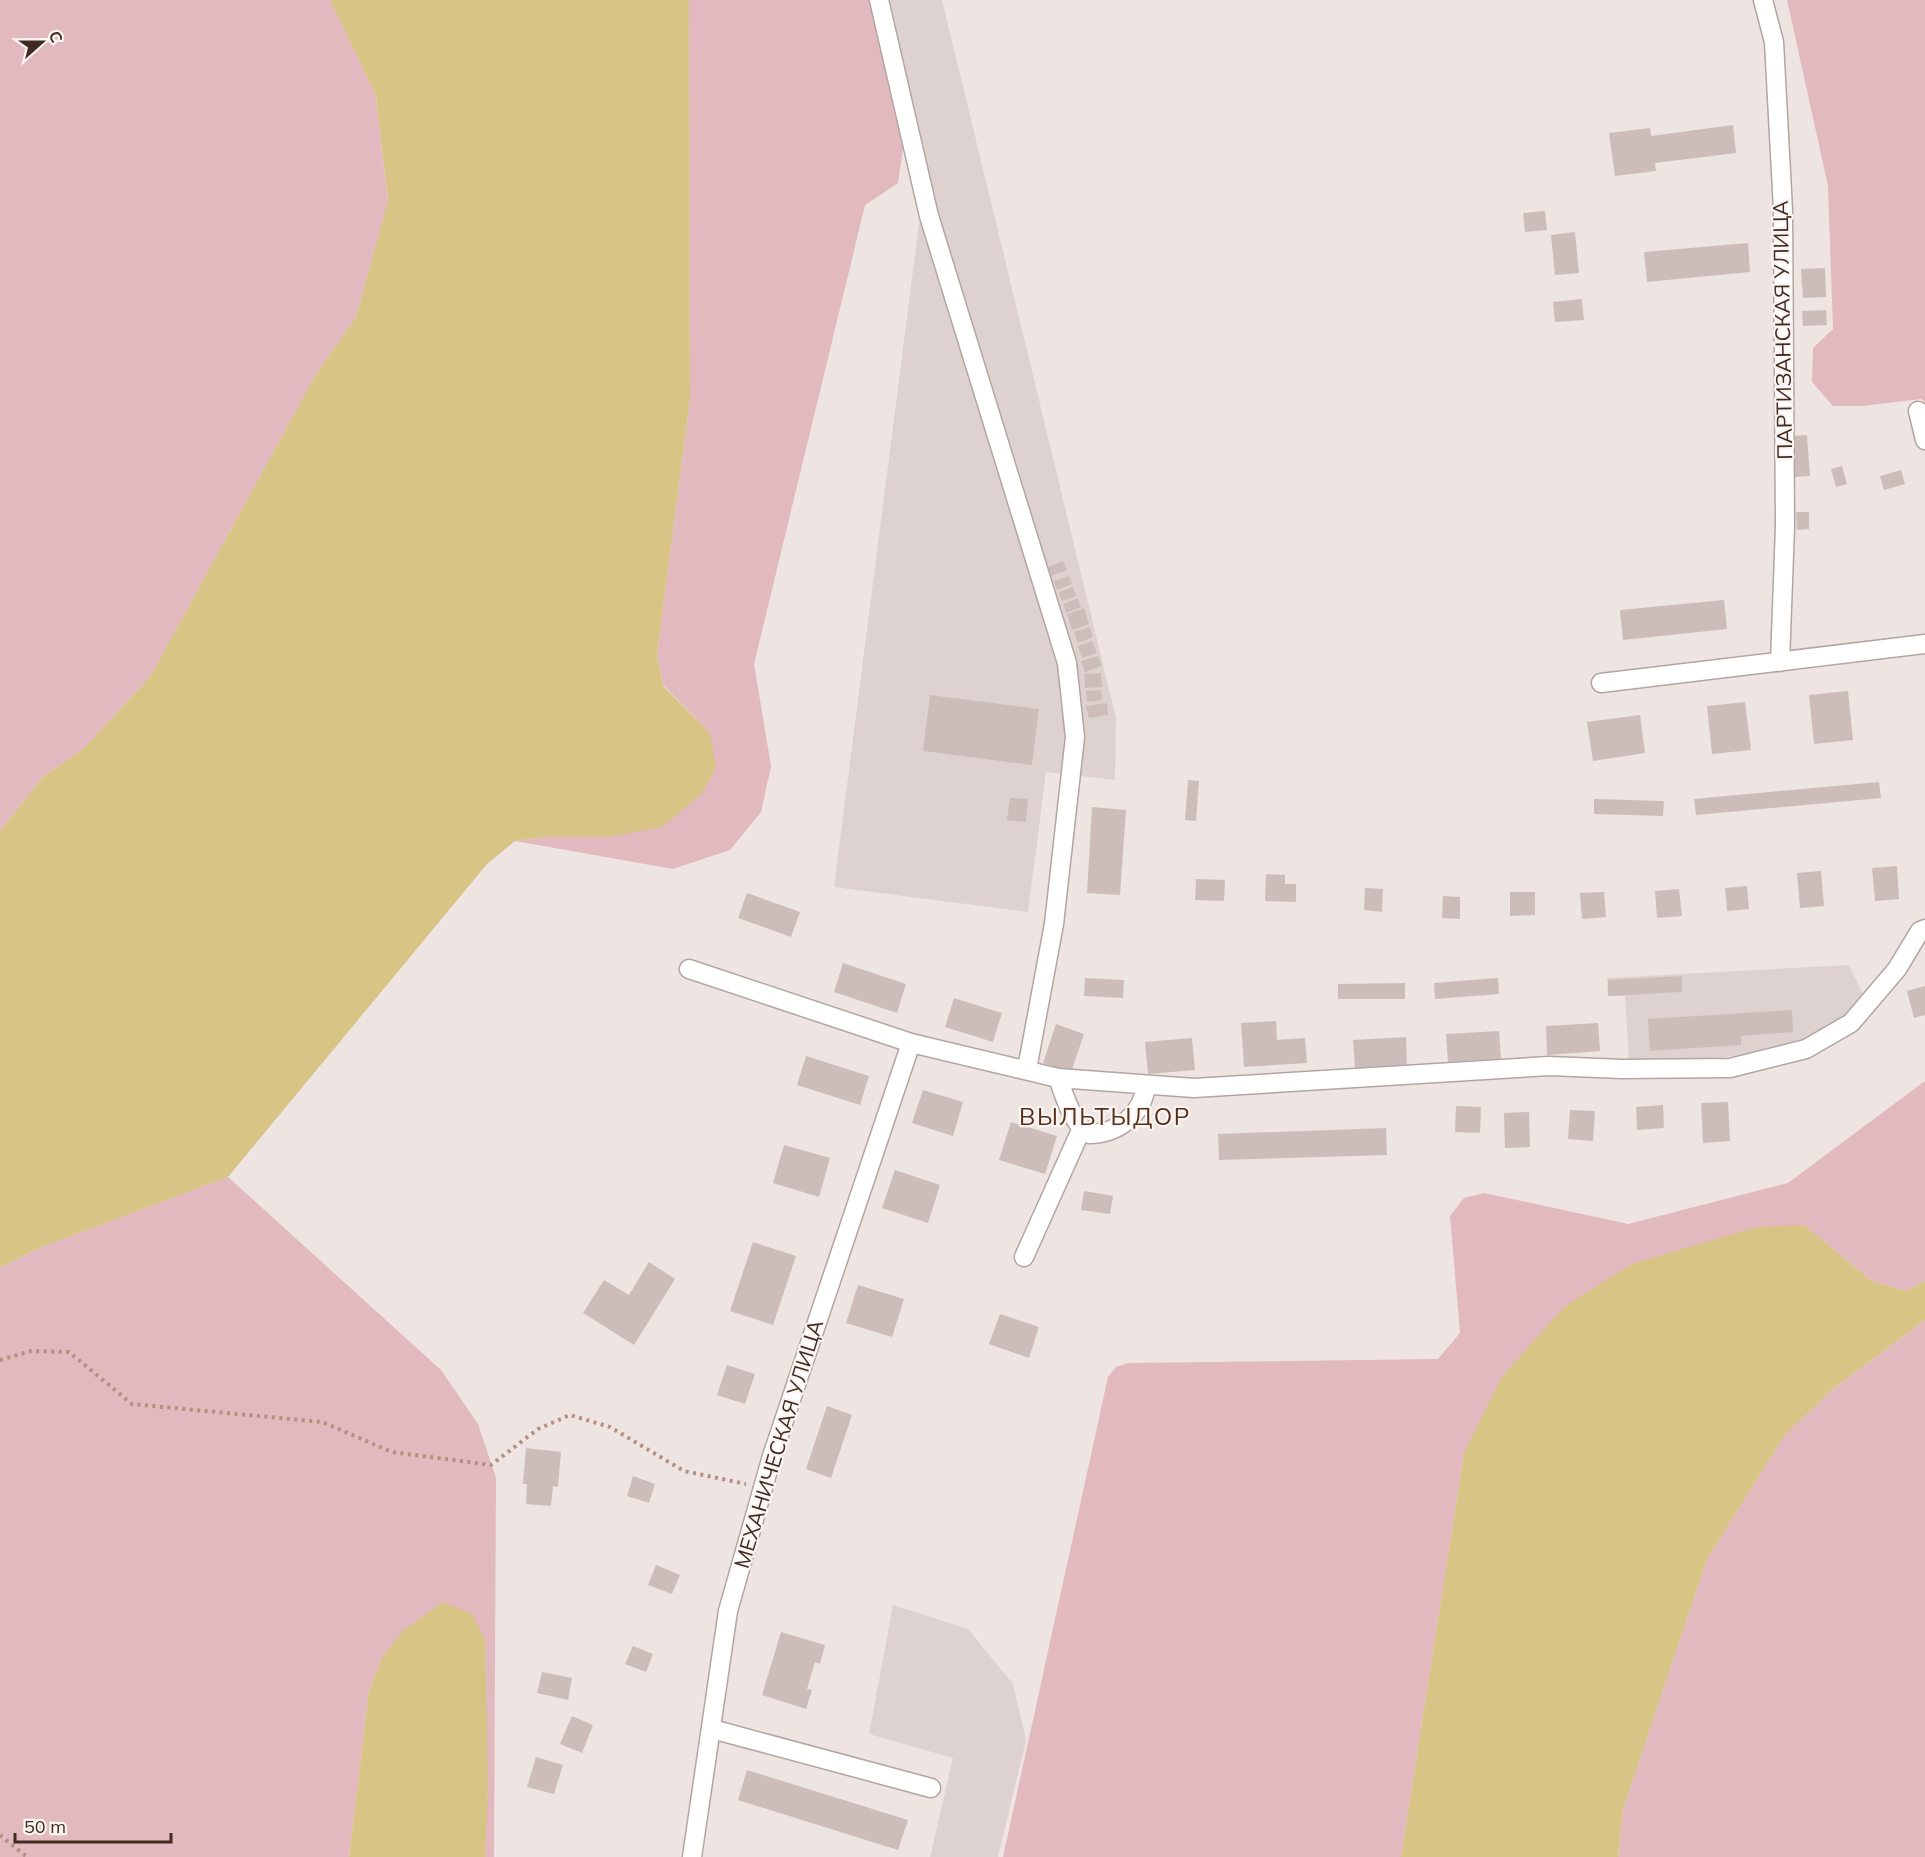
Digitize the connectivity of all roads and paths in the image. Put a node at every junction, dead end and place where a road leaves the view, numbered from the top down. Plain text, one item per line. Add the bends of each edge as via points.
1 (879, 0) edge
2 (1763, 0) edge
3 (1918, 411) dead end
4 (1925, 440) edge
5 (1925, 644) edge
6 (1780, 662) junction
7 (1601, 683) dead end
8 (1925, 929) edge
9 (689, 969) dead end
10 (911, 1042) junction
11 (1028, 1069) junction
12 (1058, 1078) junction
13 (1146, 1085) junction
14 (1082, 1130) junction
15 (1024, 1257) dead end
16 (0, 1360) edge
17 (749, 1485) dead end
18 (712, 1729) junction
19 (931, 1788) dead end
20 (0, 1835) edge
21 (27, 1857) edge
22 (692, 1857) edge

1 - 11 street via 929,216 1067,663 1075,737 1054,924
2 - 6 street, ПАРТИЗАНСКАЯ УЛИЦА via 1774,42 1783,210 1785,527
3 - 4 street
5 - 6 street
6 - 7 street
8 - 13 street via 1851,1023 1806,1049 1730,1068 1549,1066 1194,1088
9 - 10 street
10 - 11 street
10 - 18 street, МЕХАНИЧЕСКАЯ УЛИЦА via 772,1455 728,1611
11 - 12 street
12 - 13 street
12 - 14 street
13 - 14 street via 1144,1102 1117,1128 1095,1134
14 - 15 street
16 - 17 path via 31,1351 69,1352 132,1404 322,1422 392,1452 491,1465 538,1429 570,1415 610,1427 684,1471
18 - 19 street
18 - 22 street, МЕХАНИЧЕСКАЯ УЛИЦА
20 - 21 path

